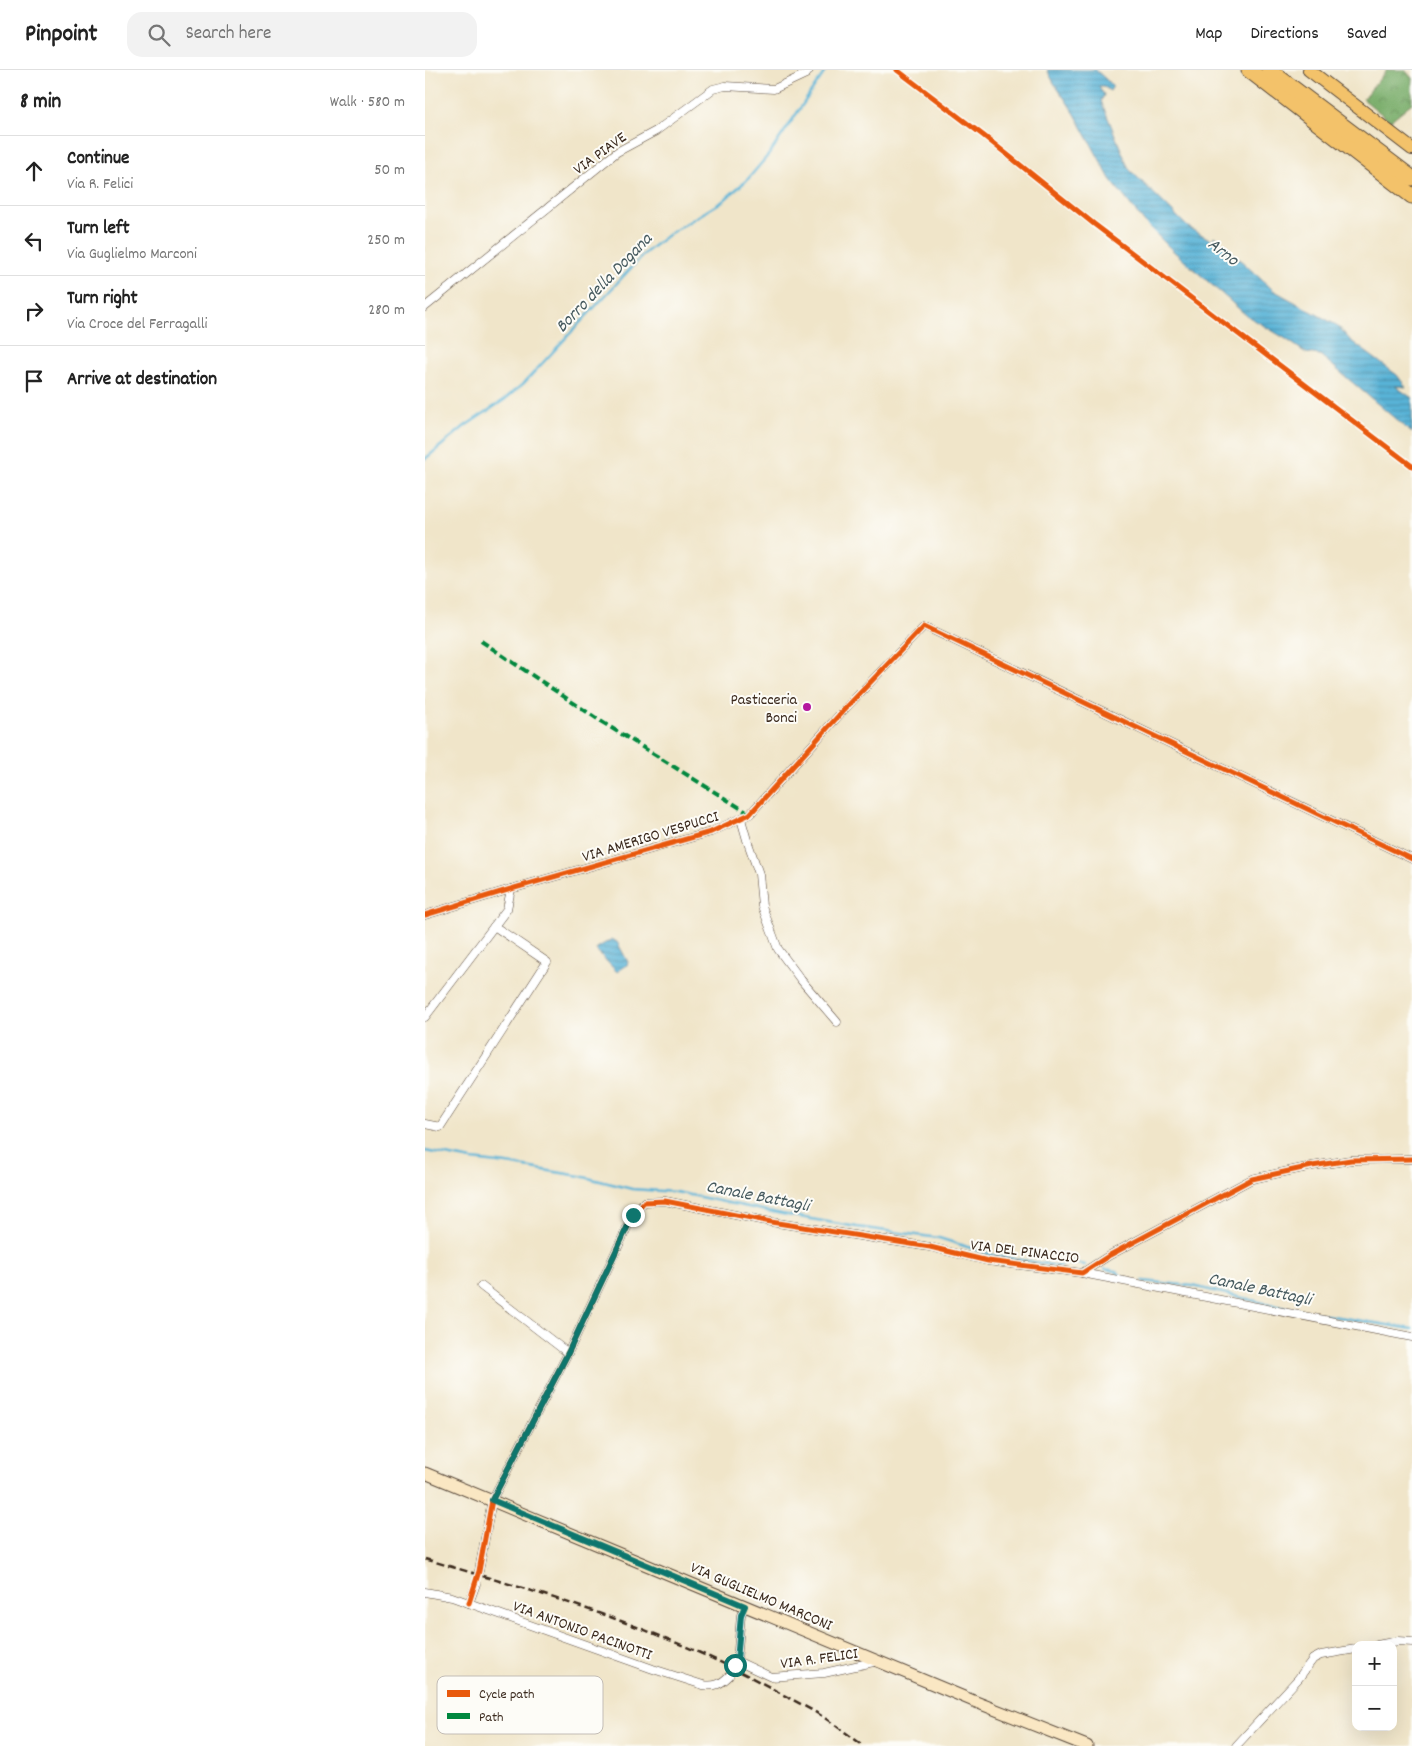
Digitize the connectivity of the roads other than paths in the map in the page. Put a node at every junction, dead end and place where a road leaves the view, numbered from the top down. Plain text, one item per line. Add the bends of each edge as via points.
1 (809, 70) edge
2 (1249, 70) edge
3 (1269, 70) edge
4 (1309, 70) edge
5 (1412, 149) edge
6 (1412, 178) edge
7 (1412, 196) edge
8 (425, 307) edge
9 (741, 819) junction
10 (1412, 859) edge
11 (511, 889) junction
12 (425, 915) edge
13 (494, 926) junction
14 (425, 1017) edge
15 (837, 1022) dead end
16 (425, 1124) edge
17 (1412, 1159) edge
18 (1082, 1273) junction
19 (481, 1286) dead end
20 (1412, 1337) edge
21 (568, 1353) junction
22 (425, 1473) edge
23 (492, 1500) junction
24 (479, 1571) dead end
25 (476, 1584) dead end
26 (425, 1592) edge
27 (469, 1603) junction
28 (745, 1606) junction
29 (1397, 1641) edge
30 (1412, 1642) edge
31 (1352, 1649) edge
32 (878, 1661) junction
33 (729, 1676) dead end
34 (1087, 1746) edge
35 (1236, 1746) edge

1 - 8 street, VIA PIAVE via 774,89 725,86 713,90 656,131 617,152
2 - 7 highway
3 - 6 highway
4 - 5 main road
9 - 10 street, VIA AMERIGO VESPUCCI via 750,814 924,626
9 - 11 street, VIA AMERIGO VESPUCCI via 711,832
9 - 15 street via 759,874 762,906 778,949
11 - 12 street, VIA AMERIGO VESPUCCI
11 - 13 street via 507,909
13 - 14 street
13 - 16 street via 547,962 440,1127
17 - 18 street, VIA DEL PINACCIO via 1351,1160 1252,1179
18 - 20 street
18 - 21 street, VIA DEL PINACCIO via 988,1261 930,1247 771,1222 665,1201 644,1202 633,1215
19 - 21 street
21 - 23 street
22 - 23 street, VIA GUGLIELMO MARCONI
23 - 24 street
23 - 28 street, VIA GUGLIELMO MARCONI
25 - 27 street
26 - 27 street, VIA ANTONIO PACINOTTI
27 - 33 street, VIA ANTONIO PACINOTTI via 703,1685 722,1683
28 - 32 street, VIA GUGLIELMO MARCONI
28 - 32 street, VIA R. FELICI via 741,1615 736,1663 771,1677 824,1673
29 - 30 street
31 - 35 street via 1313,1658 1298,1679
32 - 34 street, VIA GUGLIELMO MARCONI

